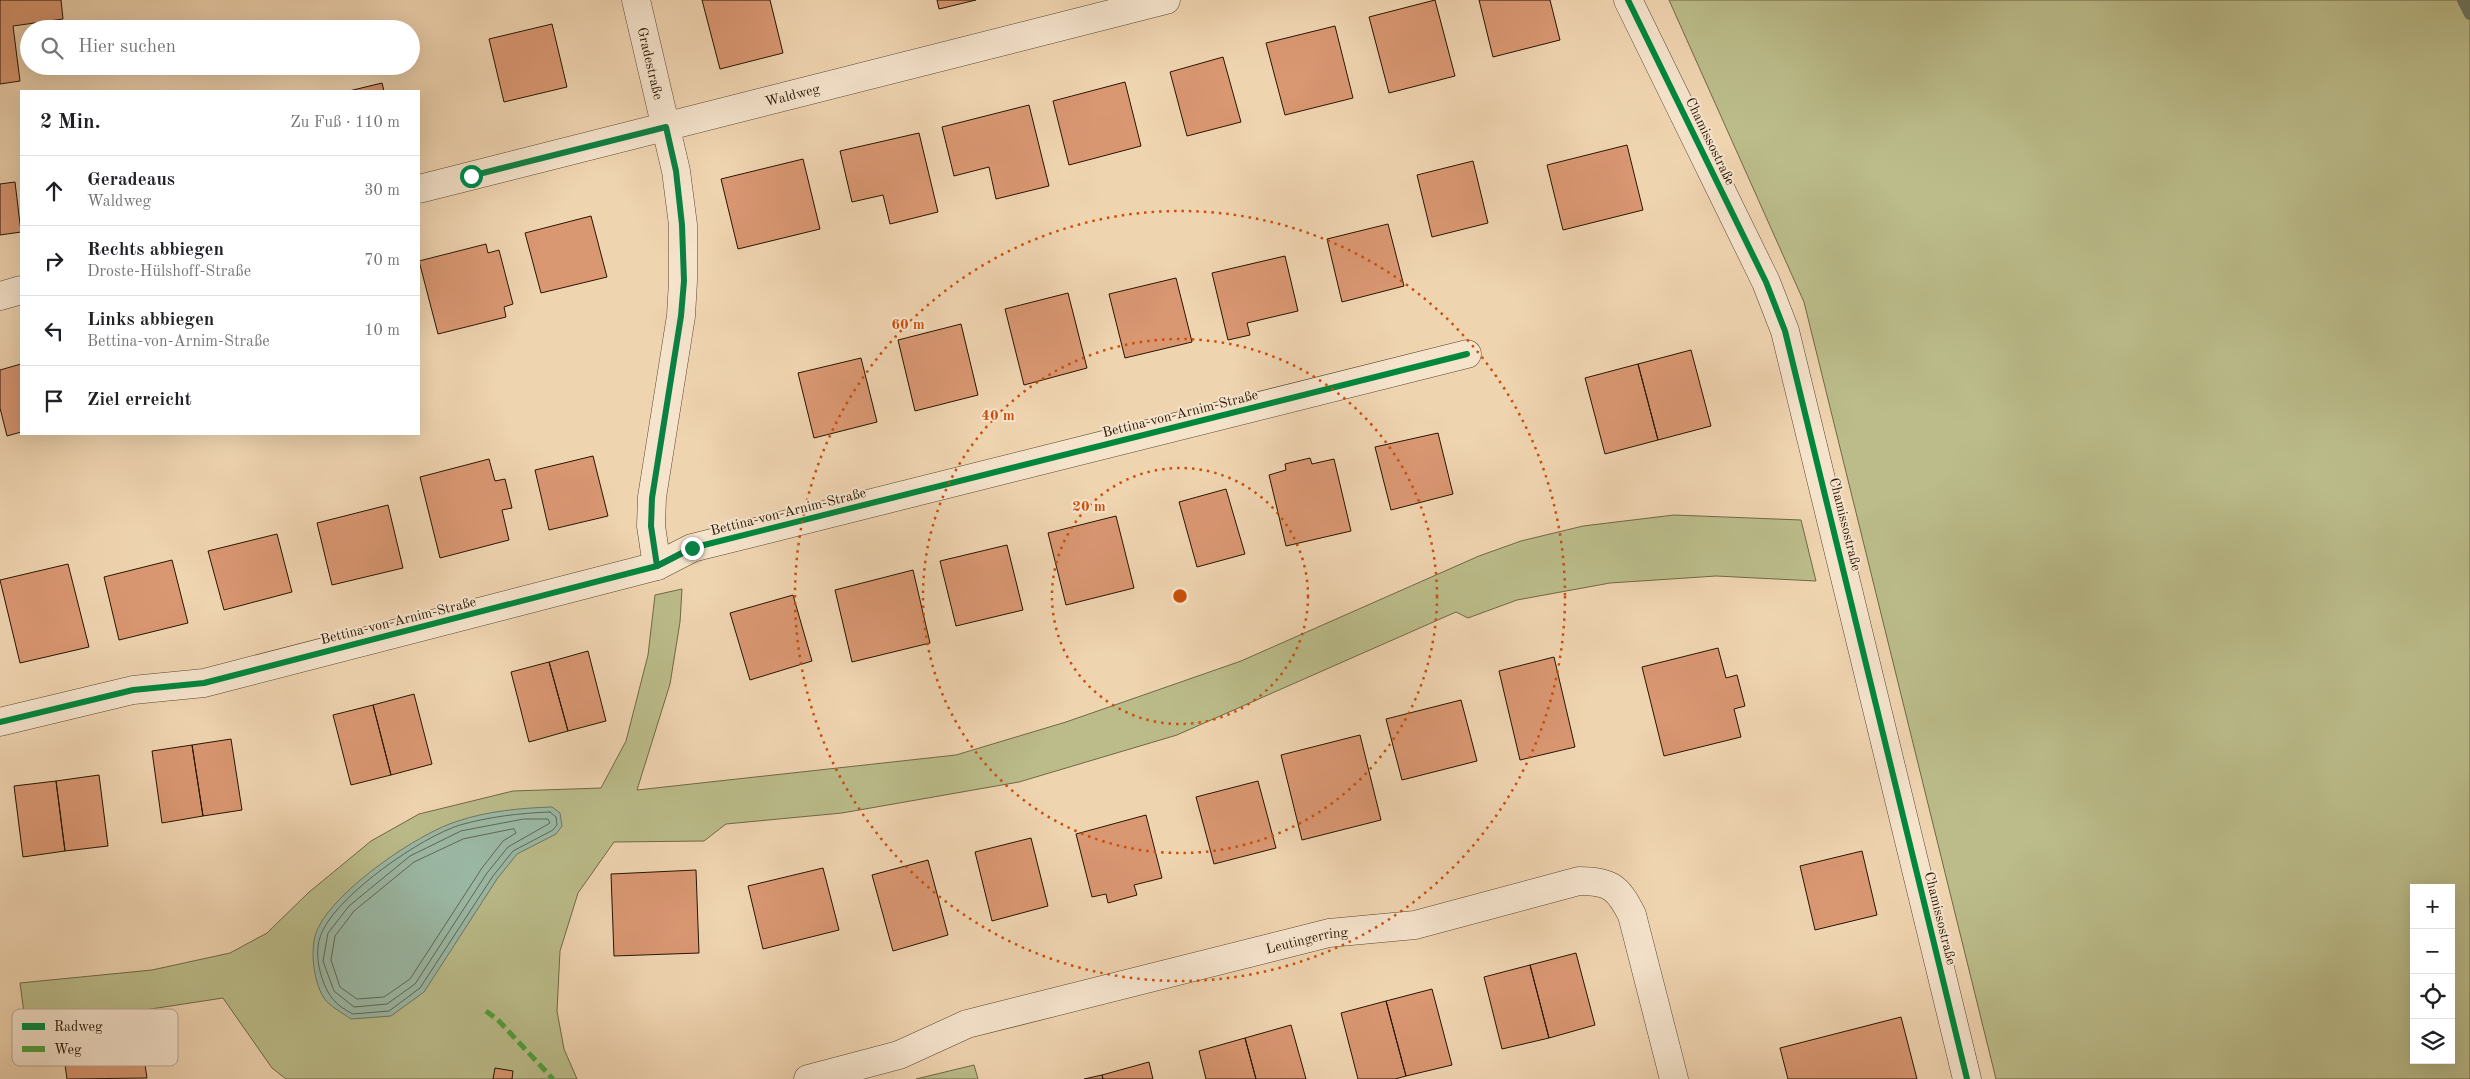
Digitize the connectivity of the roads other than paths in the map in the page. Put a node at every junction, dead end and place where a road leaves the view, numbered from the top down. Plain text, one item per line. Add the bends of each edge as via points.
1 (636, 0) edge
2 (1166, 0) edge
3 (1628, 0) edge
4 (666, 127) junction
5 (420, 189) edge
6 (20, 290) edge
7 (0, 296) edge
8 (1467, 354) dead end
9 (657, 566) junction
10 (0, 722) edge
11 (808, 1079) edge
12 (1674, 1079) edge
13 (1967, 1079) edge

1 - 4 street, Gradestraße
2 - 4 street, Waldweg
3 - 13 street, Chamissostraße via 1766,282 1783,324
4 - 5 street, Waldweg
4 - 9 street, Gradestraße via 676,171 684,281 652,498 651,526
6 - 7 street
8 - 9 street, Bettina-von-Arnim-Straße via 692,548
9 - 10 street, Bettina-von-Arnim-Straße via 204,683 134,690
11 - 12 street, Leutingerring via 899,1055 967,1024 1329,933 1414,924 1579,881 1599,881 1614,888 1632,915

